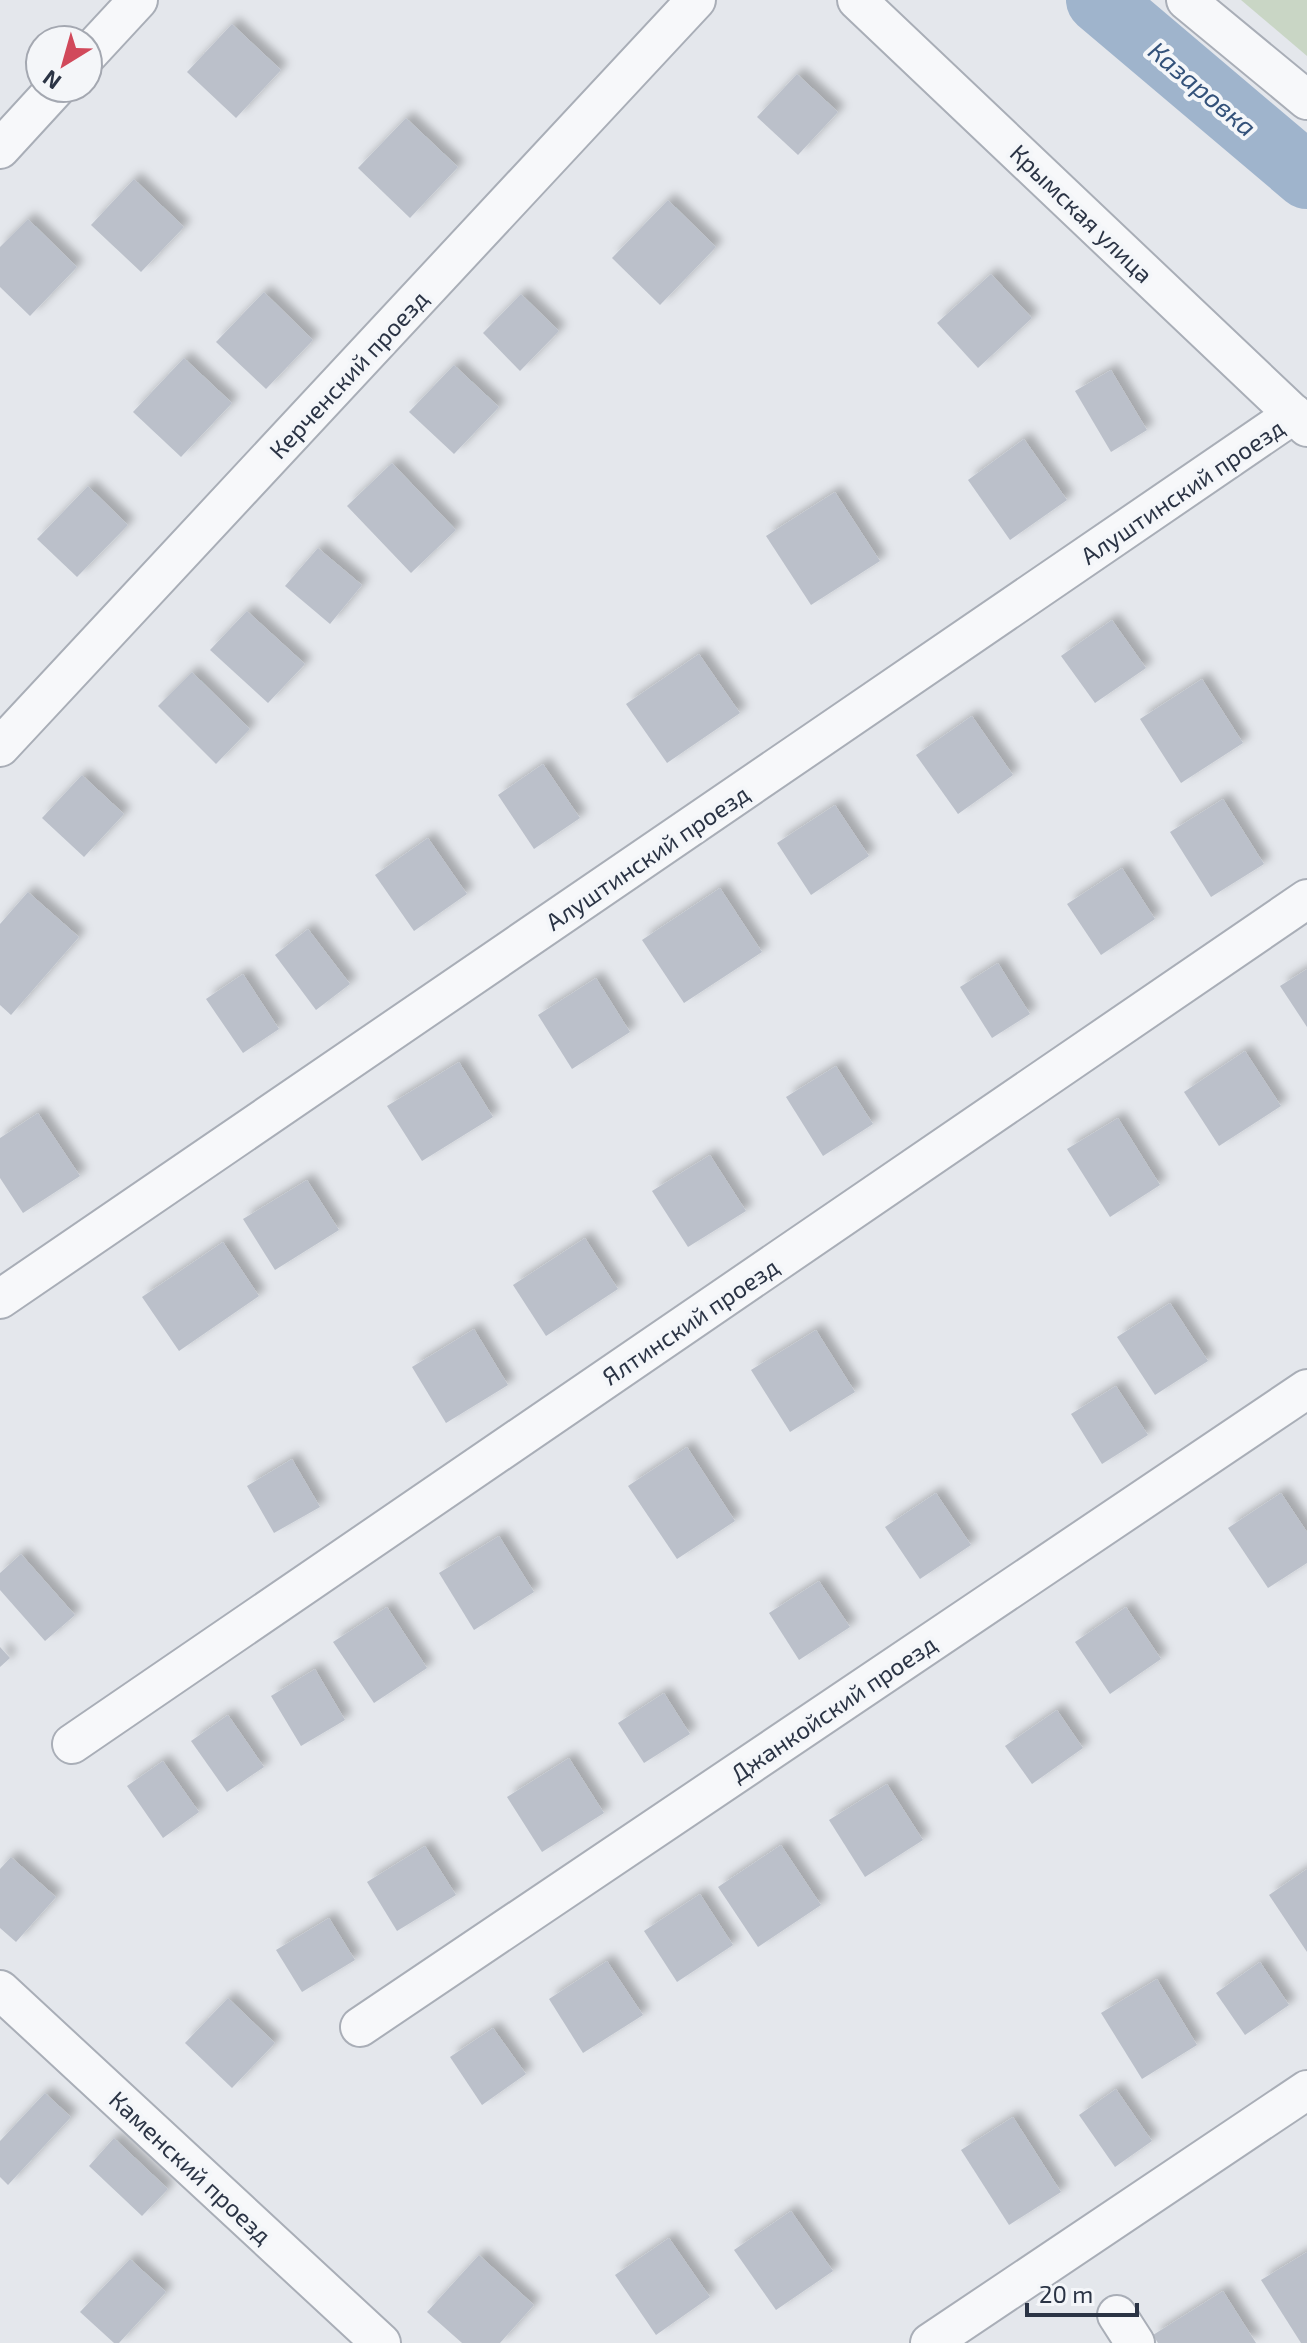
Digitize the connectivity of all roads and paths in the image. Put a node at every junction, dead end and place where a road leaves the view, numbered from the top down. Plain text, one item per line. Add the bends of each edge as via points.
1 (138, 0) edge
2 (696, 0) edge
3 (857, 0) edge
4 (1186, 0) edge
5 (104, 37) edge
6 (1307, 100) edge
7 (41, 104) edge
8 (0, 149) edge
9 (1300, 421) edge
10 (0, 747) edge
11 (1307, 899) edge
12 (0, 1299) edge
13 (1307, 1389) edge
14 (72, 1744) dead end
15 (0, 1990) edge
16 (360, 2027) dead end
17 (1307, 2090) edge
18 (381, 2343) edge
19 (930, 2343) edge

1 - 5 street
2 - 10 street, Керченский проезд
3 - 9 street, Крымская улица
4 - 6 street
7 - 8 street
9 - 12 street, Алуштинский проезд
11 - 14 street, Ялтинский проезд
13 - 16 street, Джанкойский проезд
15 - 18 street, Каменский проезд
17 - 19 street

